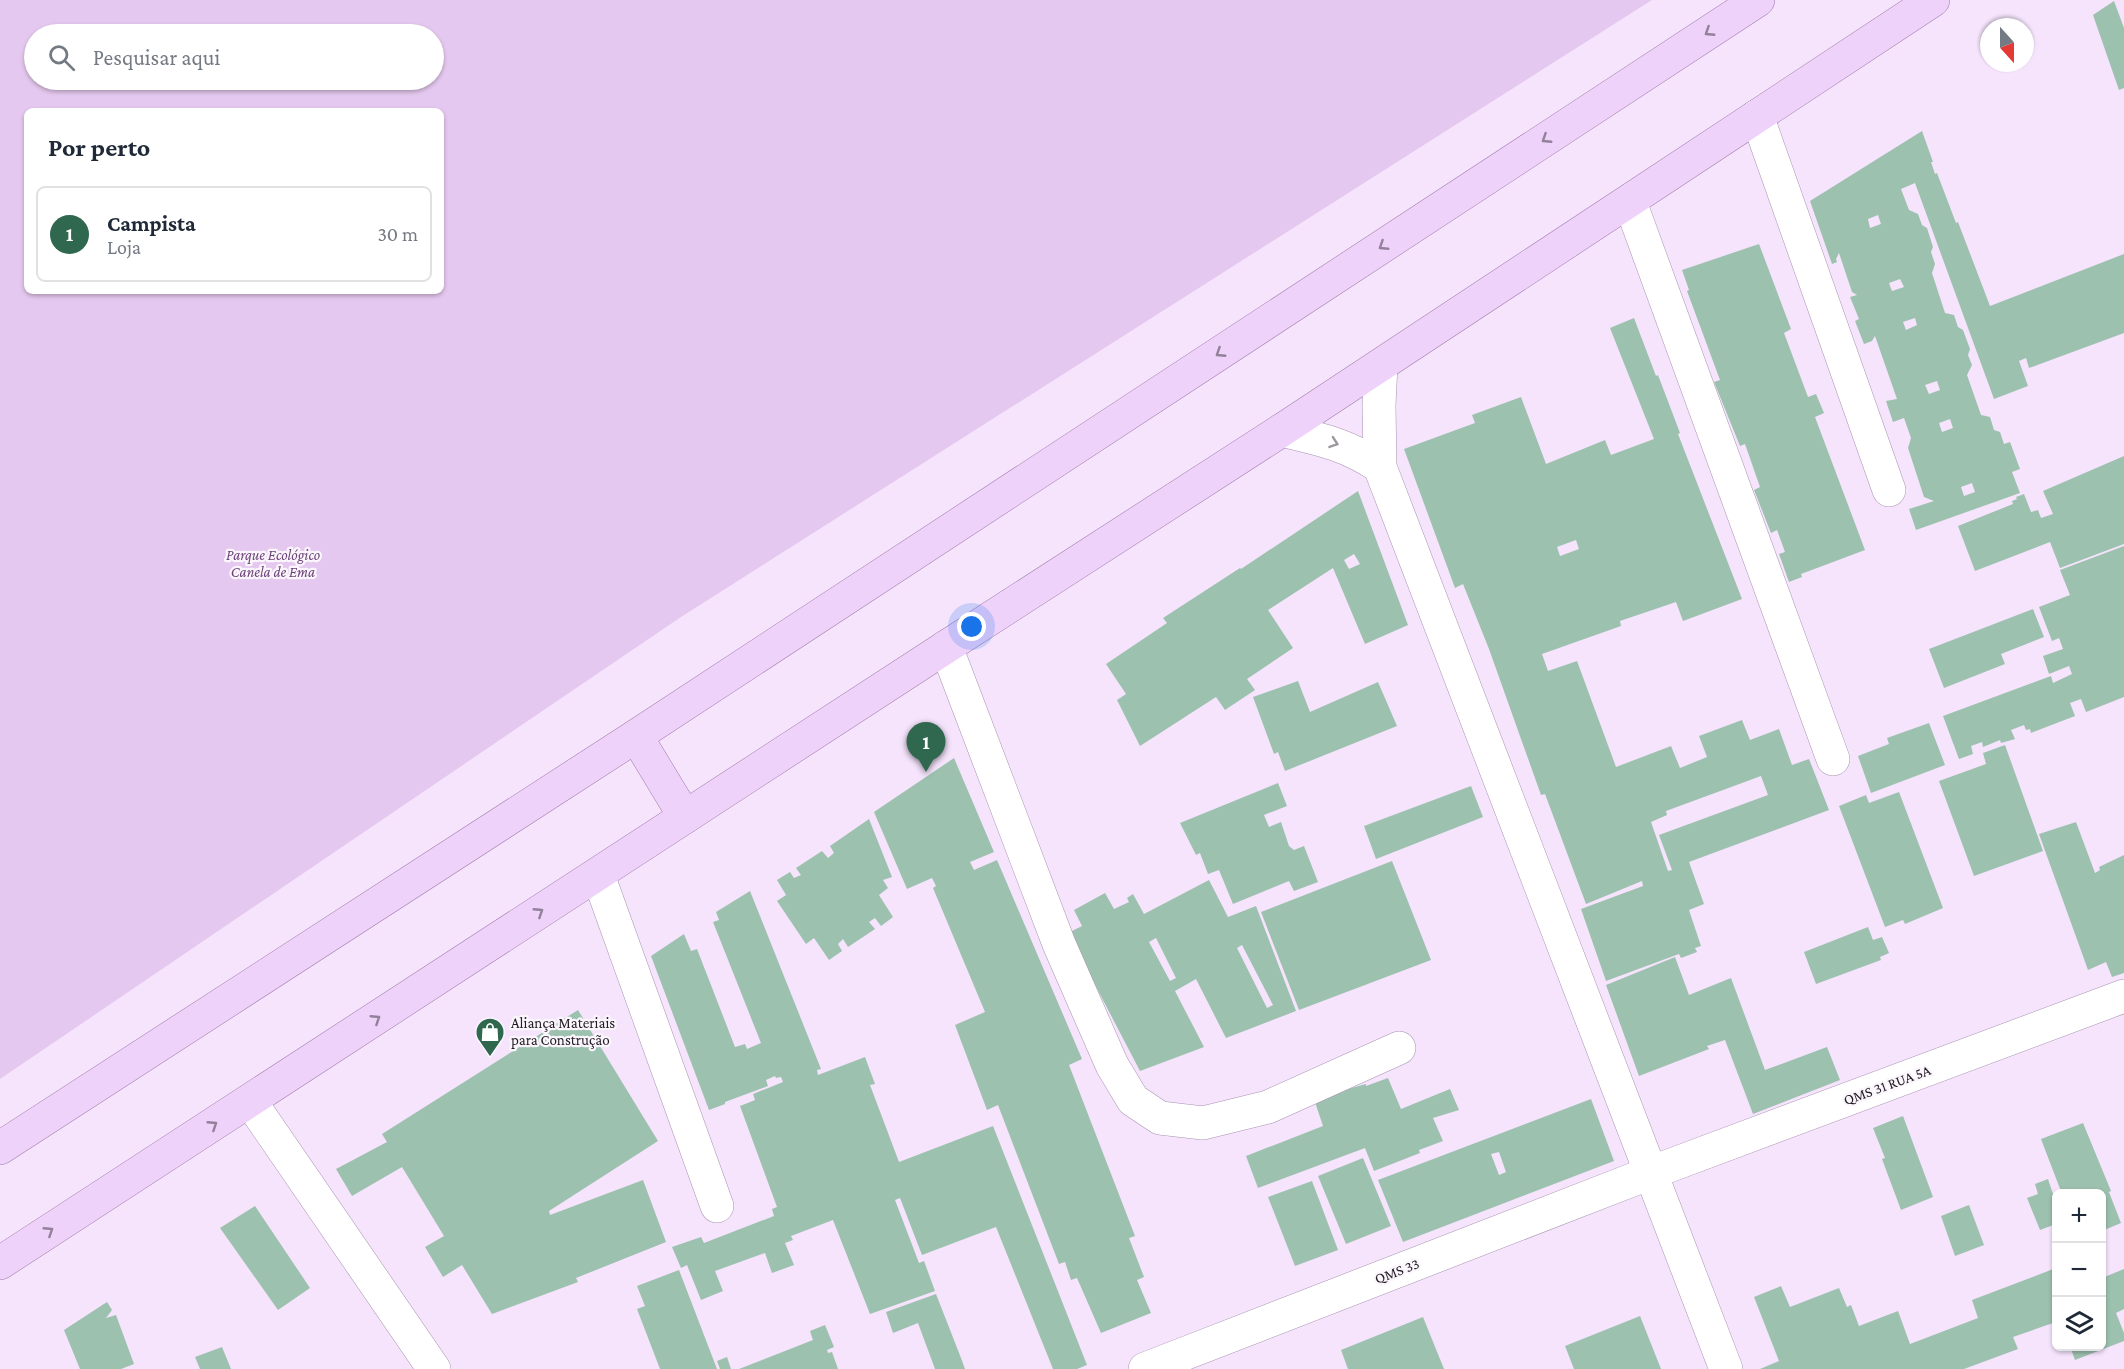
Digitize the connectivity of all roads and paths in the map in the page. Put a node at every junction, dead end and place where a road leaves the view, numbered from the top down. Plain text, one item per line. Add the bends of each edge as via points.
1 (1758, 0) edge
2 (1933, 0) edge
3 (1757, 116) junction
4 (1630, 201) junction
5 (1381, 365) junction
6 (1282, 430) junction
7 (1380, 467) junction
8 (1889, 490) dead end
9 (946, 647) junction
10 (636, 736) junction
11 (1833, 759) dead end
12 (685, 817) junction
13 (598, 874) junction
14 (2124, 996) edge
15 (1399, 1048) dead end
16 (250, 1101) junction
17 (0, 1148) edge
18 (1650, 1173) junction
19 (717, 1206) dead end
20 (0, 1263) edge
21 (434, 1369) edge
22 (1144, 1369) edge
23 (1726, 1369) edge

1 -> 10 main road
2 - 3 main road
3 - 4 main road
3 - 8 street
4 - 5 main road
4 - 11 street
5 - 6 main road
5 - 7 street
6 -> 7 street via 1349,448
6 - 9 main road
7 - 18 street
9 - 12 main road
9 - 15 street via 1059,944 1112,1065 1133,1100 1160,1118 1203,1123 1268,1107
10 - 12 main road
10 - 17 main road
12 - 13 main road
16 -> 13 main road
13 - 19 street
14 - 18 street, QMS 31 RUA 5A
20 -> 16 main road
16 - 21 street
18 - 22 street, QMS 33
18 - 23 street

